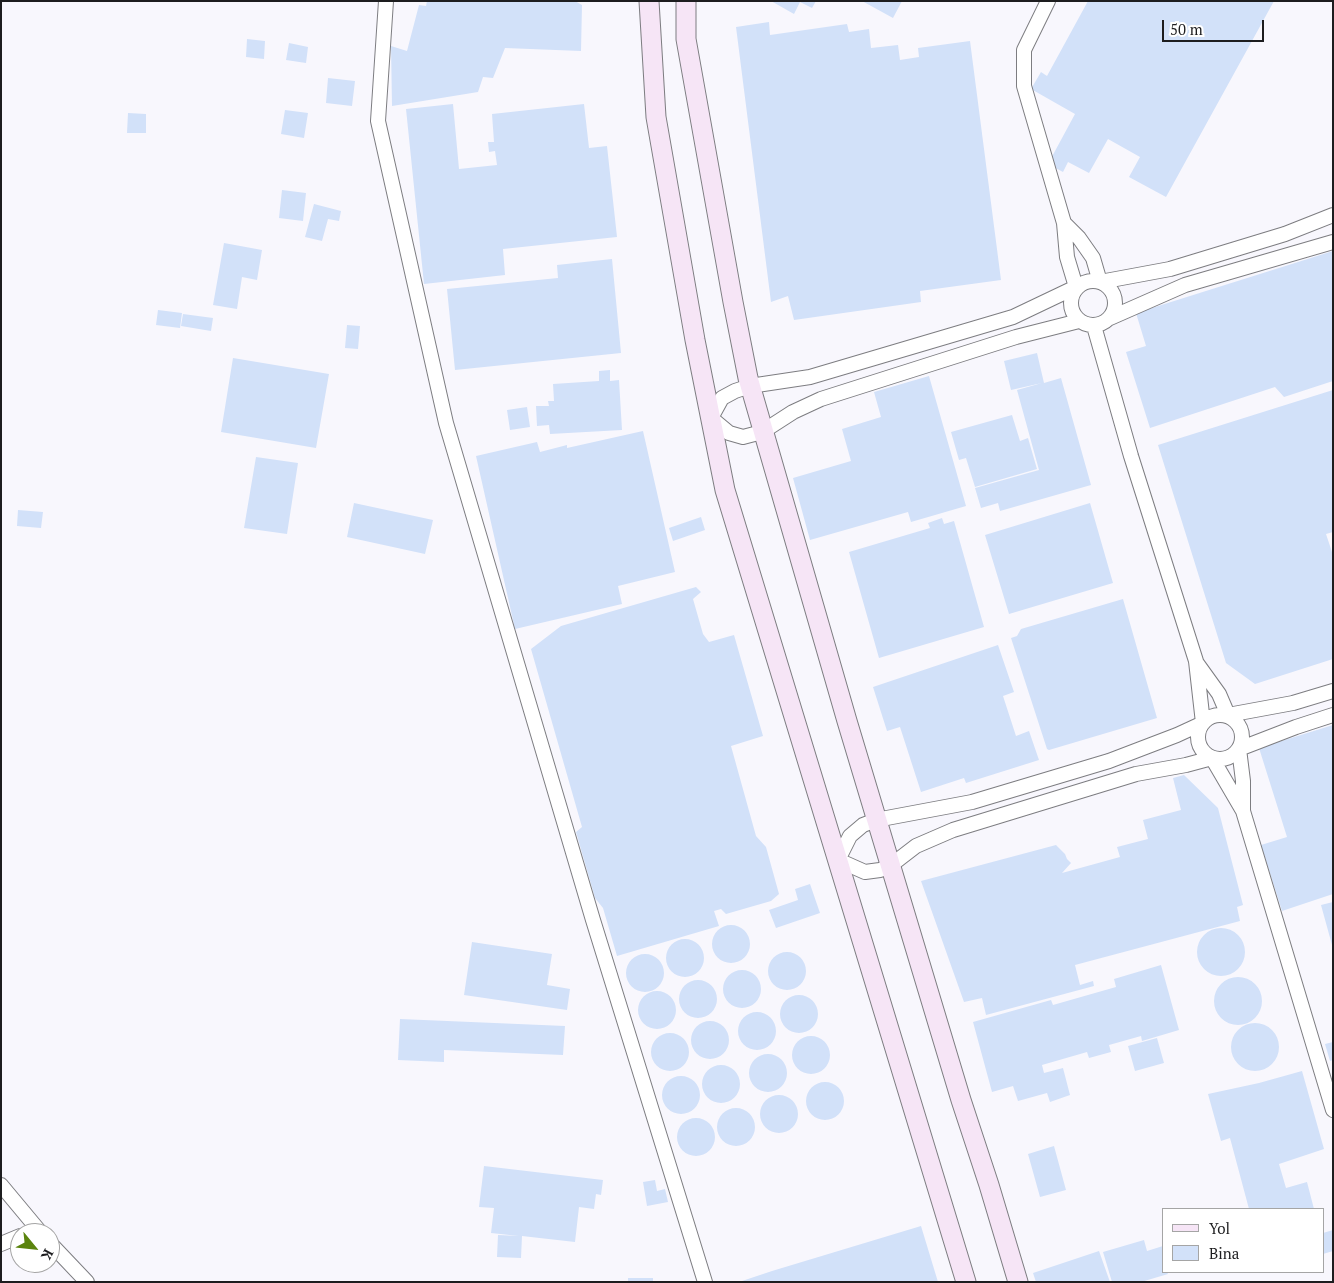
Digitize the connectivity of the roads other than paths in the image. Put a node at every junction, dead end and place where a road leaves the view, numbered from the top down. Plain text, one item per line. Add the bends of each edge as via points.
1 (386, 1) edge
2 (649, 1) edge
3 (686, 1) edge
4 (1048, 1) edge
5 (1333, 215) edge
6 (1064, 223) junction
7 (1285, 234) junction
8 (1333, 242) edge
9 (1291, 254) junction
10 (1100, 282) junction
11 (1076, 287) junction
12 (1110, 318) junction
13 (1079, 321) junction
14 (1094, 326) junction
15 (750, 386) junction
16 (711, 418) junction
17 (762, 432) junction
18 (1196, 661) junction
19 (1333, 691) edge
20 (1228, 715) junction
21 (1333, 715) edge
22 (1203, 723) junction
23 (1239, 749) junction
24 (1212, 758) junction
25 (1243, 811) junction
26 (876, 820) junction
27 (838, 860) junction
28 (890, 866) junction
29 (1333, 1110) edge
30 (1, 1185) edge
31 (28, 1223) edge
32 (60, 1254) edge
33 (87, 1282) edge
34 (705, 1282) edge
35 (966, 1282) edge
36 (1018, 1282) edge

1 - 34 street via 378,121 446,422 590,911
2 - 16 street via 656,117
3 - 15 street via 686,39
4 - 6 street via 1024,50 1024,86
5 - 7 street
6 - 10 street via 1080,238 1093,258
6 - 11 street via 1067,257
7 - 9 street
7 - 10 street via 1170,269
8 - 9 street
9 - 12 street via 1185,285
10 - 11 street via 1092,280
10 - 12 street via 1114,297 1114,311
11 - 13 street via 1070,304
11 - 15 street via 1013,317 810,377
12 - 14 street
13 - 14 street
13 - 17 street via 1016,337 821,399
14 - 18 street
15 - 16 street via 722,398
15 - 17 street
16 - 17 street via 729,433 743,436
16 - 27 street via 725,490
17 - 26 street
18 - 20 street via 1219,694
18 - 22 street
19 - 20 street via 1293,703
20 - 22 street via 1215,715
20 - 23 street via 1239,723 1242,730
21 - 23 street
22 - 24 street via 1198,741
22 - 26 street via 1108,761 972,802
23 - 24 street via 1230,757
23 - 25 street
24 - 25 street
24 - 28 street via 1136,774 953,830 916,846
25 - 29 street
26 - 27 street via 863,825 850,836
26 - 28 street
27 - 28 street via 865,872
27 - 35 street
28 - 36 street
30 - 31 street
32 - 33 street

